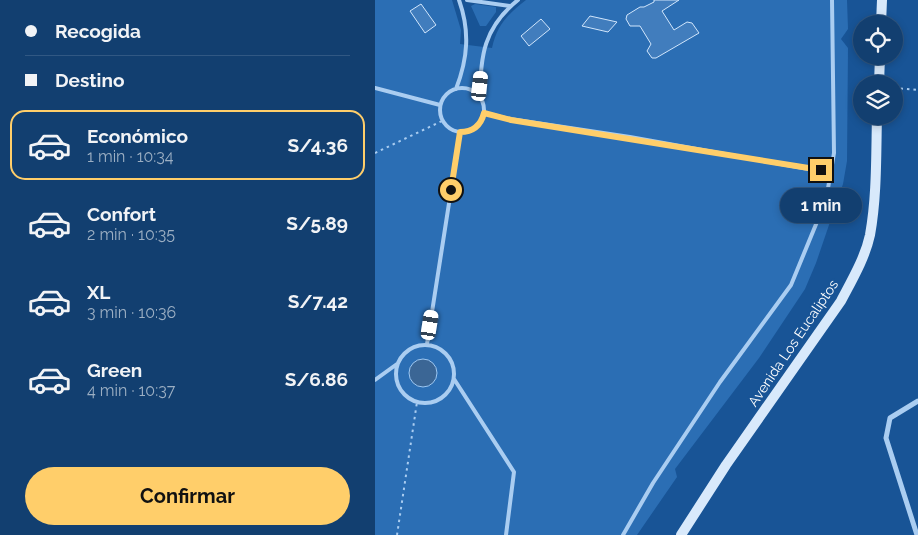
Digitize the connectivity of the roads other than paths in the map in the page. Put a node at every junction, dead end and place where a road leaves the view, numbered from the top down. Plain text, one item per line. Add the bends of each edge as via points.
1 (459, 0) edge
2 (467, 0) edge
3 (518, 0) edge
4 (832, 0) edge
5 (882, 0) edge
6 (510, 6) junction
7 (881, 15) edge
8 (375, 88) edge
9 (456, 89) junction
10 (480, 98) junction
11 (440, 105) junction
12 (484, 113) junction
13 (877, 125) edge
14 (460, 132) junction
15 (831, 173) junction
16 (427, 344) junction
17 (397, 364) junction
18 (454, 379) junction
19 (375, 380) edge
20 (918, 401) edge
21 (506, 535) edge
22 (623, 535) edge
23 (681, 535) edge
24 (917, 535) edge

1 - 9 lane via 467,35
2 - 6 lane
3 - 6 lane
4 - 15 lane via 835,103
5 - 7 street
6 - 10 lane via 499,16 483,52
8 - 11 lane
9 - 10 lane via 469,89
9 - 11 lane via 445,95
10 - 12 lane
11 - 14 lane via 442,121 447,127
12 - 14 lane via 473,129
12 - 15 lane
13 - 23 street, Avenida Los Eucaliptos via 874,202 869,236 855,274 841,301 731,457
14 - 16 lane
15 - 22 lane via 826,200 791,285 715,390 653,483
16 - 17 lane via 409,349
16 - 18 lane via 445,352 454,369
17 - 18 lane via 397,383 409,398 417,402 437,401 445,396
17 - 19 lane
18 - 21 lane via 514,472
20 - 24 street via 890,418 886,438

